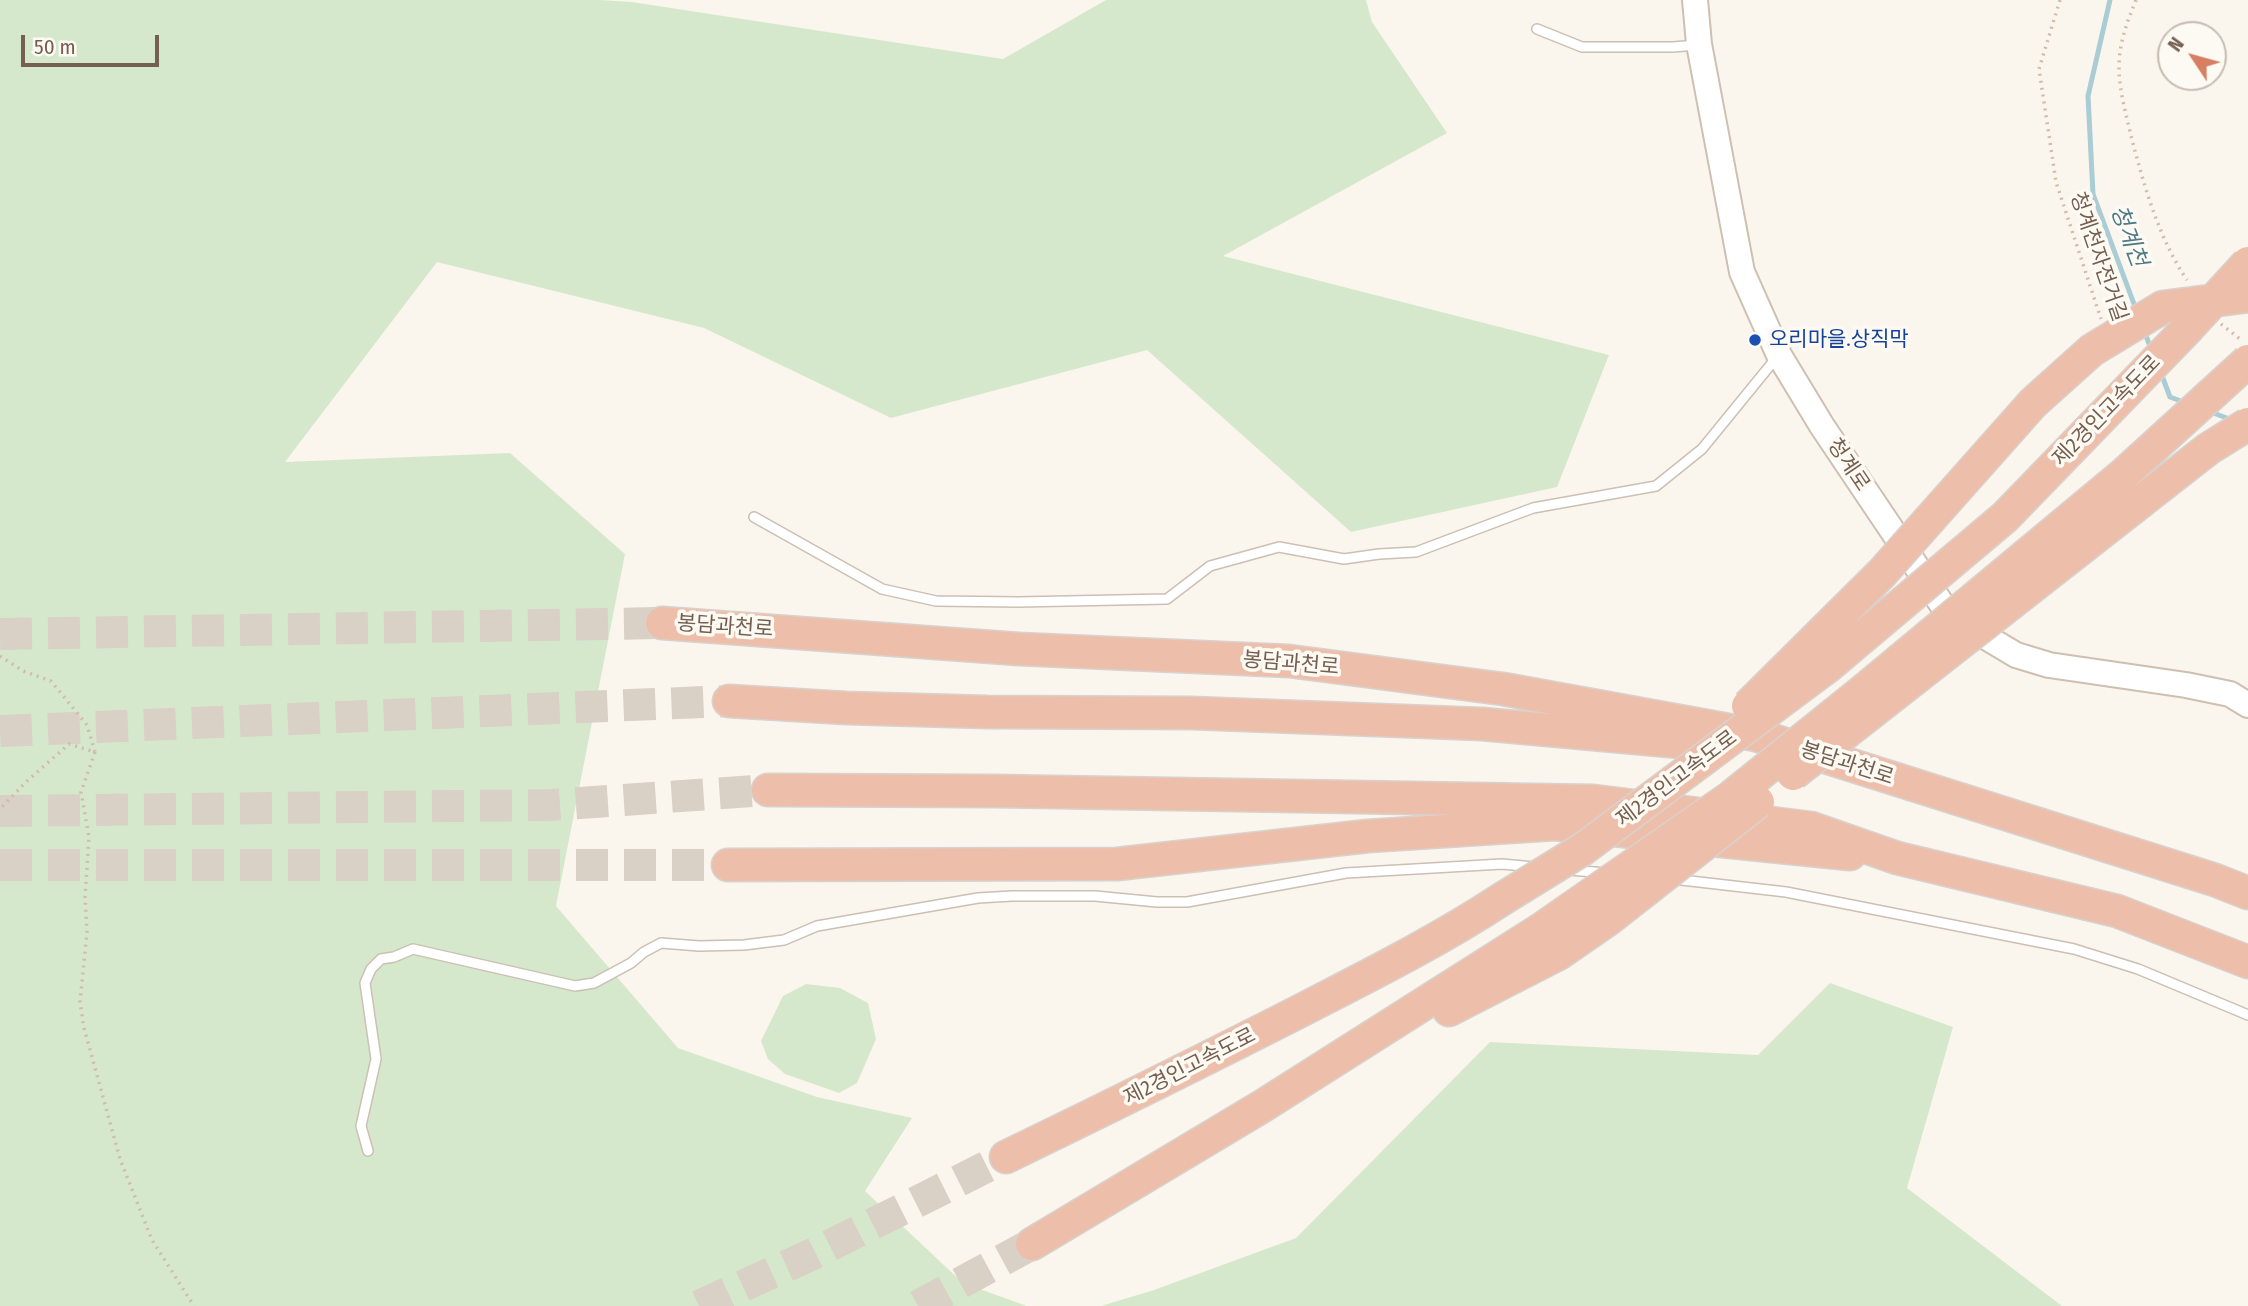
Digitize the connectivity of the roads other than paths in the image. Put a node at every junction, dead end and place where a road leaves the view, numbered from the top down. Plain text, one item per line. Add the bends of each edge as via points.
1 (1695, 0) edge
2 (1537, 29) dead end
3 (1699, 44) junction
4 (2248, 263) edge
5 (2248, 296) edge
6 (1779, 355) junction
7 (2248, 361) edge
8 (2248, 424) edge
9 (754, 517) dead end
10 (662, 623) tunnel mouth
11 (729, 701) tunnel mouth
12 (2248, 705) edge
13 (1907, 784) junction
14 (768, 790) tunnel mouth
15 (1897, 858) junction
16 (728, 865) tunnel mouth
17 (1637, 876) dead end
18 (1651, 877) dead end
19 (2248, 893) edge
20 (1502, 899) junction
21 (1549, 942) junction
22 (2248, 962) edge
23 (2248, 1015) edge
24 (368, 1151) dead end
25 (1006, 1157) tunnel mouth
26 (1032, 1244) tunnel mouth

1 - 3 street, 청계로
2 - 3 lane via 1582,47
3 - 6 street, 청계로 via 1742,272
4 - 20 highway, 제2경인고속도로, bridge via 2005,517 1827,667 1583,849
5 - 20 highway, bridge via 2163,307 2092,350 2033,403 1882,573 1748,706
6 - 9 lane via 1702,449 1656,486 1533,508 1416,552 1344,559 1279,547 1210,566 1167,598 936,601 882,589
6 - 12 street, 청계로 via 1949,615 2015,655 2049,665 2230,694
7 - 21 highway, 제2경인고속도로, bridge via 2124,474 1863,691
8 - 21 highway, bridge via 2208,449 1610,918
10 - 13 highway, 봉담과천로 via 1019,649 1289,662 1437,680 1756,735
11 - 13 highway, 봉담과천로 via 1482,724 1681,742
13 - 19 highway, 봉담과천로
14 - 15 highway via 1594,801 1811,828
15 - 16 highway via 1555,824 1368,836 1117,864
15 - 22 highway via 2118,911
17 - 24 lane via 1502,864 1346,873 1187,902 1095,896 978,898 817,926 783,940 699,946 661,943 594,983 575,986 413,948 381,959 365,983 376,1059 361,1126
18 - 23 lane via 1786,892 2074,949 2138,969
20 - 25 highway, 제2경인고속도로 via 1405,957
21 - 26 highway, 제2경인고속도로

